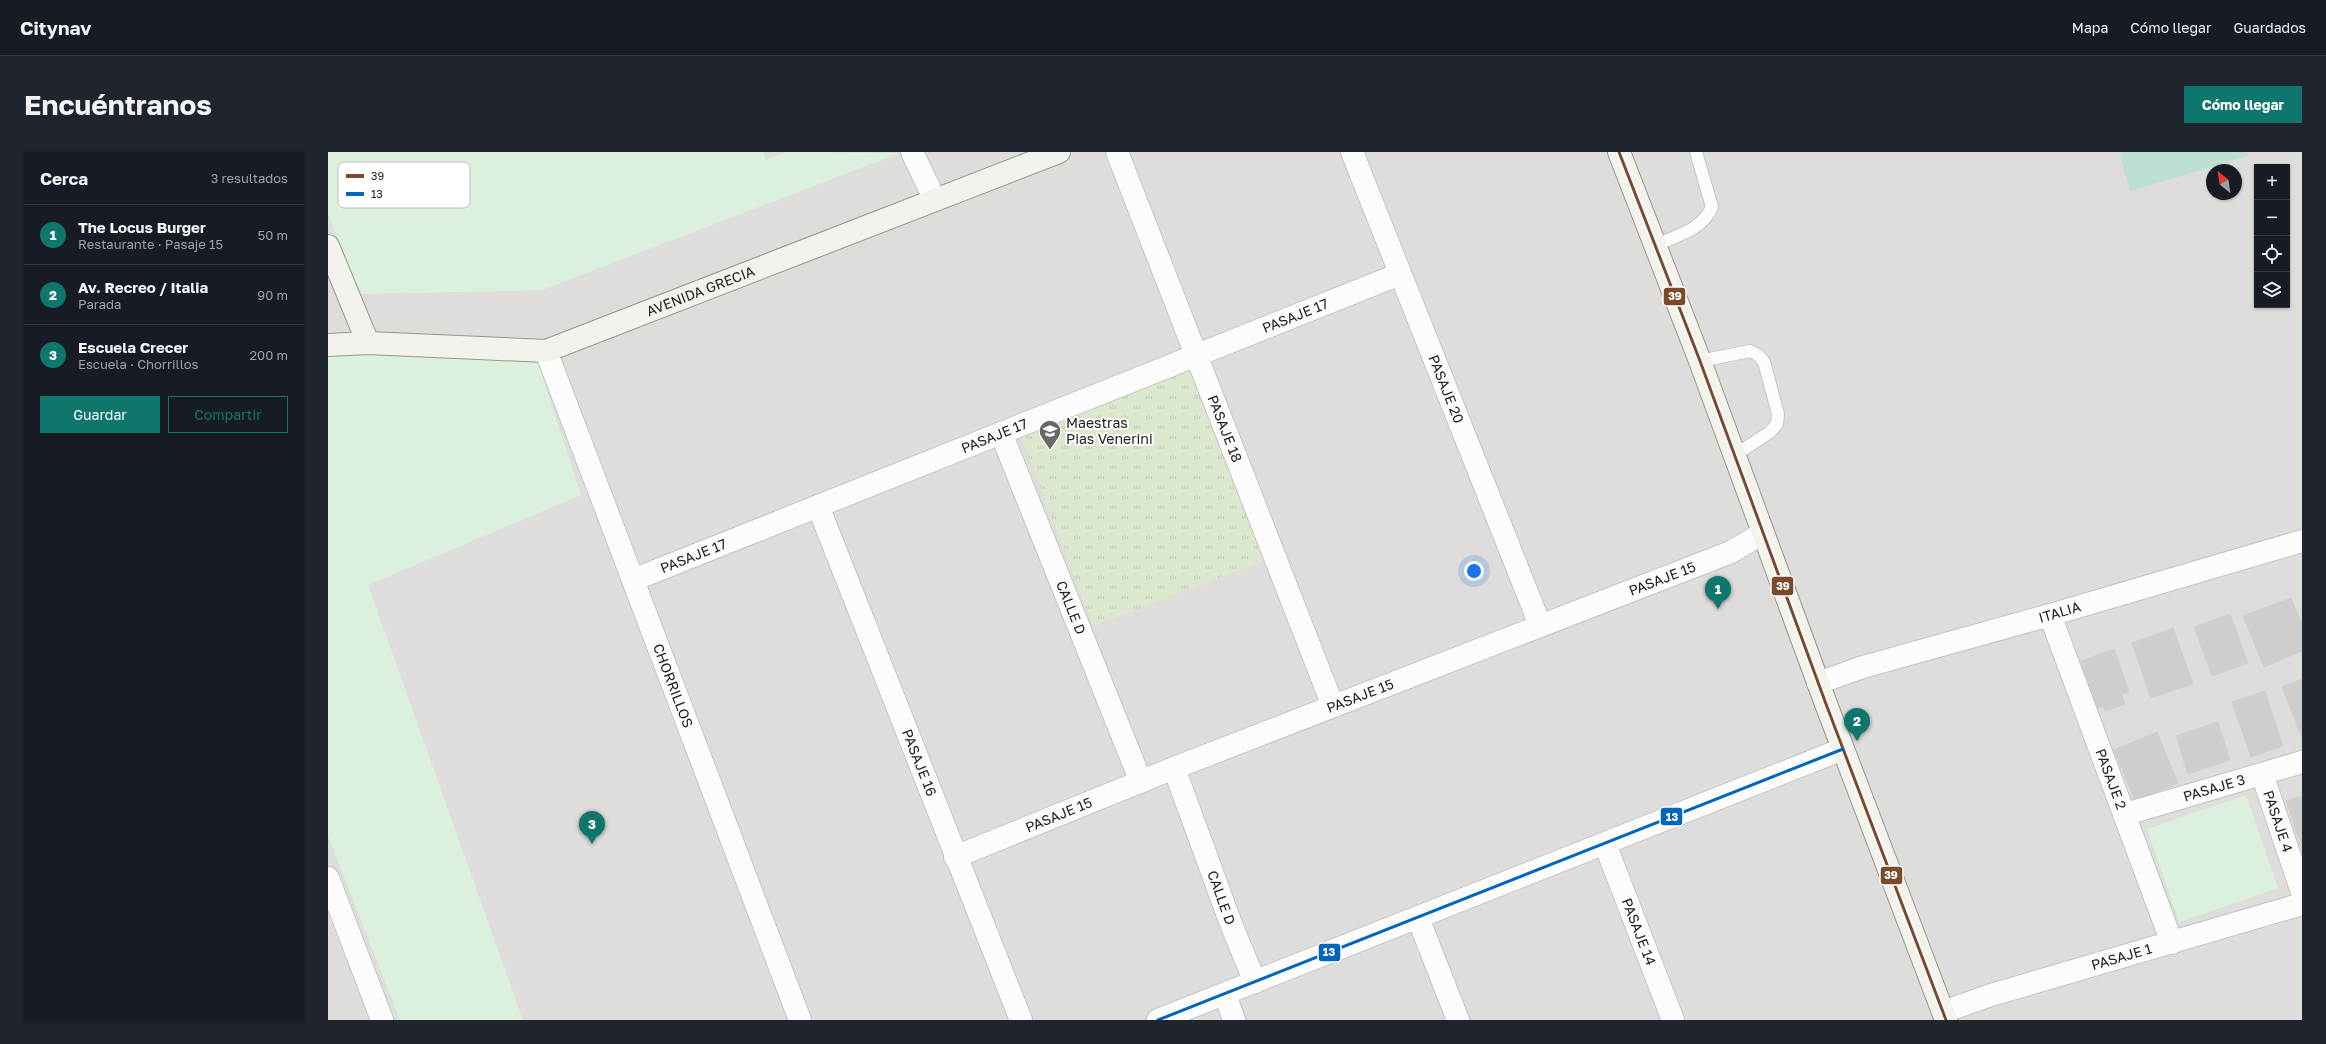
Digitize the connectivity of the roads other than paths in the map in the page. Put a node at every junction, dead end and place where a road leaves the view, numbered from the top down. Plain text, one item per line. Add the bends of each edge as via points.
1 (912, 152) edge
2 (1059, 152) edge
3 (1117, 152) edge
4 (1352, 152) edge
5 (1619, 152) edge
6 (1696, 152) edge
7 (935, 200) junction
8 (1656, 245) junction
9 (328, 246) edge
10 (1400, 274) junction
11 (368, 343) junction
12 (328, 345) edge
13 (546, 351) junction
14 (1196, 356) junction
15 (1700, 361) junction
16 (1001, 433) junction
17 (1735, 455) junction
18 (818, 506) junction
19 (1763, 533) junction
20 (2302, 542) edge
21 (633, 580) junction
22 (2050, 615) junction
23 (1540, 625) junction
24 (1818, 683) junction
25 (1333, 706) junction
26 (1843, 749) junction
27 (2302, 762) edge
28 (1174, 768) junction
29 (2262, 774) junction
30 (1141, 782) junction
31 (2126, 814) junction
32 (1605, 844) junction
33 (955, 857) junction
34 (328, 878) edge
35 (2302, 892) edge
36 (2302, 904) edge
37 (1418, 918) junction
38 (2172, 943) junction
39 (1255, 982) junction
40 (1225, 994) junction
41 (1944, 1016) edge
42 (382, 1020) edge
43 (800, 1020) edge
44 (1020, 1020) edge
45 (1158, 1020) edge
46 (1234, 1020) edge
47 (1458, 1020) edge
48 (1673, 1020) edge

1 - 7 street
2 - 7 street, AVENIDA GRECIA
3 - 14 street, PASAJE 18
4 - 10 street, PASAJE 20
5 - 8 street
6 - 8 lane via 1712,207 1707,218 1698,226
7 - 13 street, AVENIDA GRECIA
8 - 15 street
9 - 11 street
10 - 14 street, PASAJE 17
10 - 23 street, PASAJE 20
11 - 12 street, AVENIDA GRECIA
11 - 13 street, AVENIDA GRECIA
13 - 21 street, CHORRILLOS
14 - 16 street, PASAJE 17
14 - 25 street, PASAJE 18
15 - 17 street
15 - 17 lane via 1750,351 1764,362 1778,414 1777,424 1770,432
16 - 18 street, PASAJE 17
16 - 30 street, CALLE D
17 - 19 street
18 - 21 street, PASAJE 17
18 - 33 street, PASAJE 16
19 - 23 street, PASAJE 15 via 1731,552
19 - 24 street
20 - 22 street, ITALIA
21 - 43 street, CHORRILLOS
22 - 24 street, ITALIA via 1863,666
22 - 31 street, PASAJE 2
23 - 25 street, PASAJE 15
24 - 26 street
25 - 28 street, PASAJE 15
26 - 32 street
26 - 41 street
27 - 29 street, PASAJE 3
28 - 30 street, PASAJE 15
28 - 39 street, CALLE D
29 - 31 street, PASAJE 3
29 - 35 street, PASAJE 4
30 - 33 street, PASAJE 15
31 - 38 street, PASAJE 2
32 - 37 street
32 - 48 street, PASAJE 14
33 - 44 street, PASAJE 16
34 - 42 street
36 - 38 street, PASAJE 1
37 - 39 street
37 - 47 street
38 - 41 street, PASAJE 1 via 1991,995
39 - 40 street
40 - 45 street
40 - 46 street

